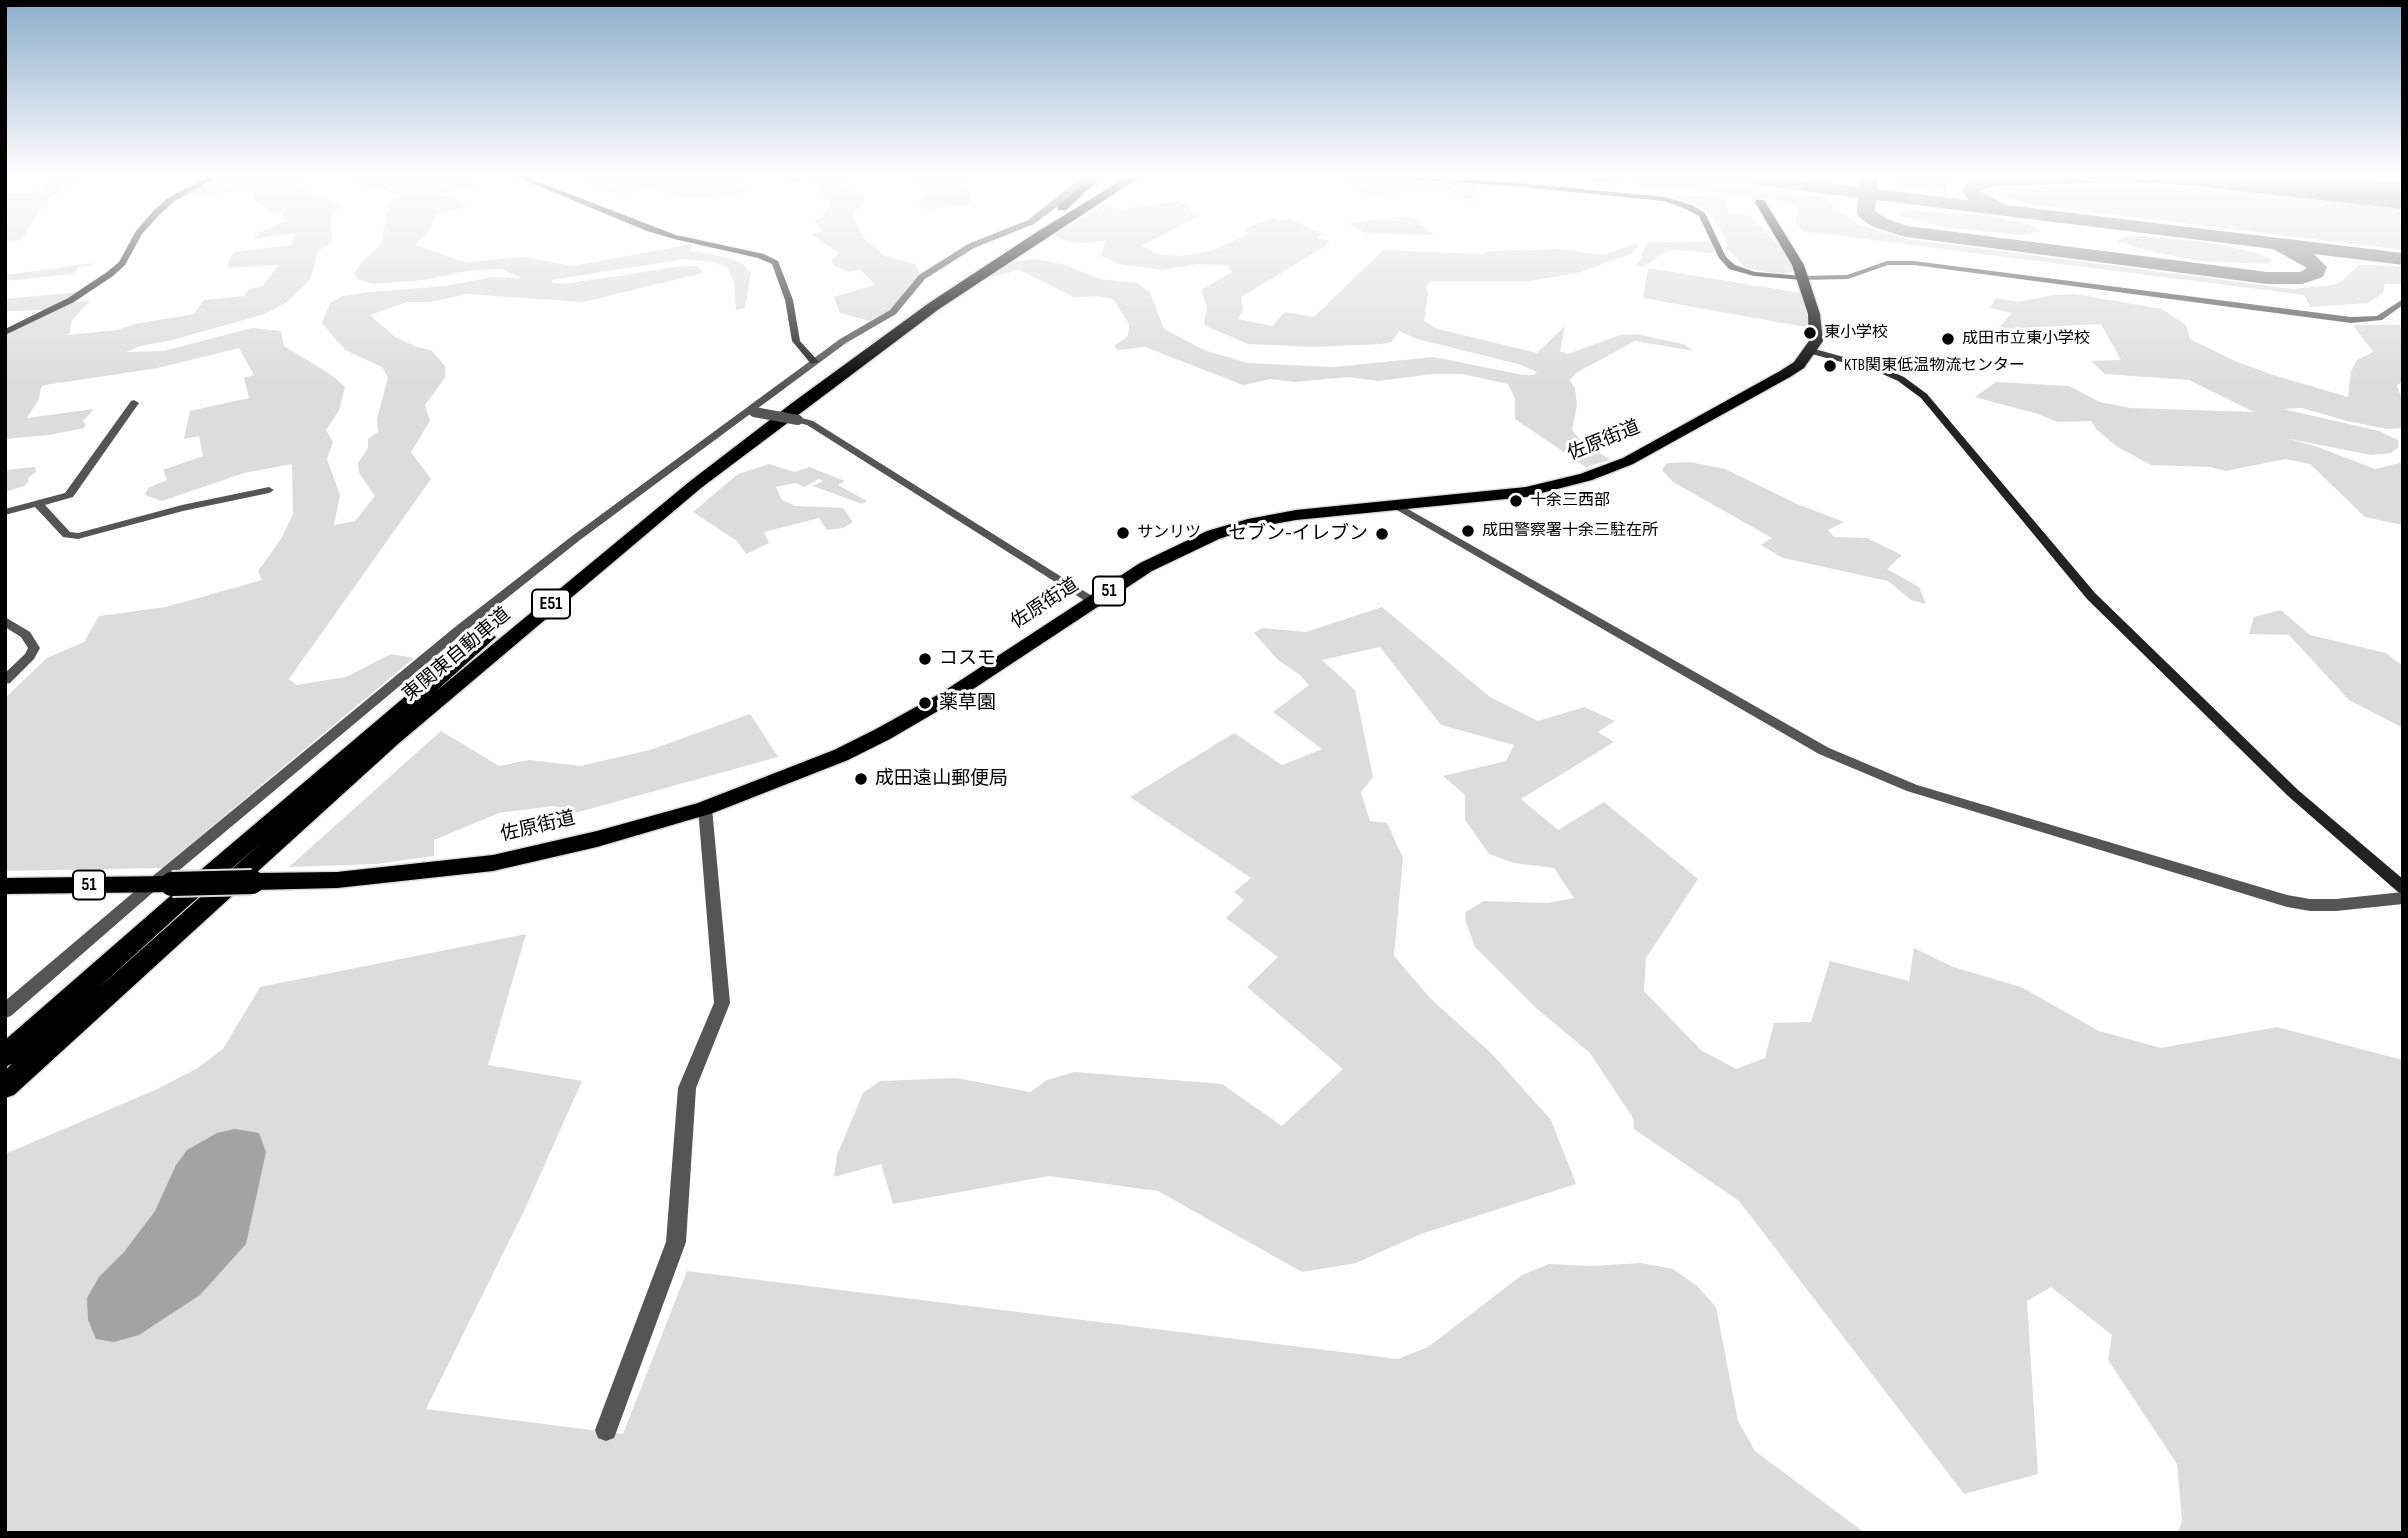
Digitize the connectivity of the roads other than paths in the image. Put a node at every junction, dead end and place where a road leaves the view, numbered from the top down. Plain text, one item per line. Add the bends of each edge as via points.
1 (132, 246) edge
2 (716, 246) edge
3 (972, 246) edge
4 (1009, 246) edge
5 (1024, 246) edge
6 (1717, 246) edge
7 (1788, 246) edge
8 (1803, 278) junction
9 (2403, 301) edge
10 (5, 332) edge
11 (1811, 351) junction
12 (814, 362) junction
13 (134, 403) dead end
14 (750, 411) junction
15 (269, 491) dead end
16 (38, 503) junction
17 (1399, 507) junction
18 (5, 512) edge
19 (1094, 601) junction
20 (5, 621) edge
21 (5, 680) edge
22 (705, 808) junction
23 (162, 884) junction
24 (5, 886) edge
25 (2403, 888) edge
26 (2403, 898) edge
27 (5, 1010) edge
28 (5, 1056) edge
29 (5, 1087) edge
30 (606, 1430) dead end

1 - 10 street via 110,274 71,300
2 - 12 street via 775,263 789,299 796,341
3 - 12 street via 922,277 893,312
4 - 28 highway, 東関東自動車道 / E51 via 783,403 597,547 356,748
5 - 29 highway, 東関東自動車道 / E51 via 934,306 695,485 391,739
6 - 8 street via 1732,267 1754,274
7 - 8 highway
8 - 9 street via 1848,276 1881,264 1914,262 2351,320 2379,318
8 - 11 highway via 1818,332
11 - 17 highway, 佐原街道 / 51 via 1774,381 1608,469 1526,492
11 - 25 street via 1881,370 1924,396 2091,596 2293,793
12 - 14 street
13 - 16 street via 69,495
14 - 19 street, bridge via 810,423
14 - 23 street via 459,629
15 - 16 street via 72,536
16 - 18 street
17 - 19 highway, 佐原街道 / 51 via 1296,515 1229,529 1166,555
17 - 26 street via 1824,751 1912,788 2287,901 2336,905
19 - 22 highway, 佐原街道 / 51 via 883,734
20 - 21 street via 26,635 34,648
22 - 23 highway, 佐原街道 / 51, bridge via 574,845 480,865 337,880
22 - 30 street via 722,1003 687,1088 676,1242
23 - 24 highway, 佐原街道 / 51
23 - 27 street

